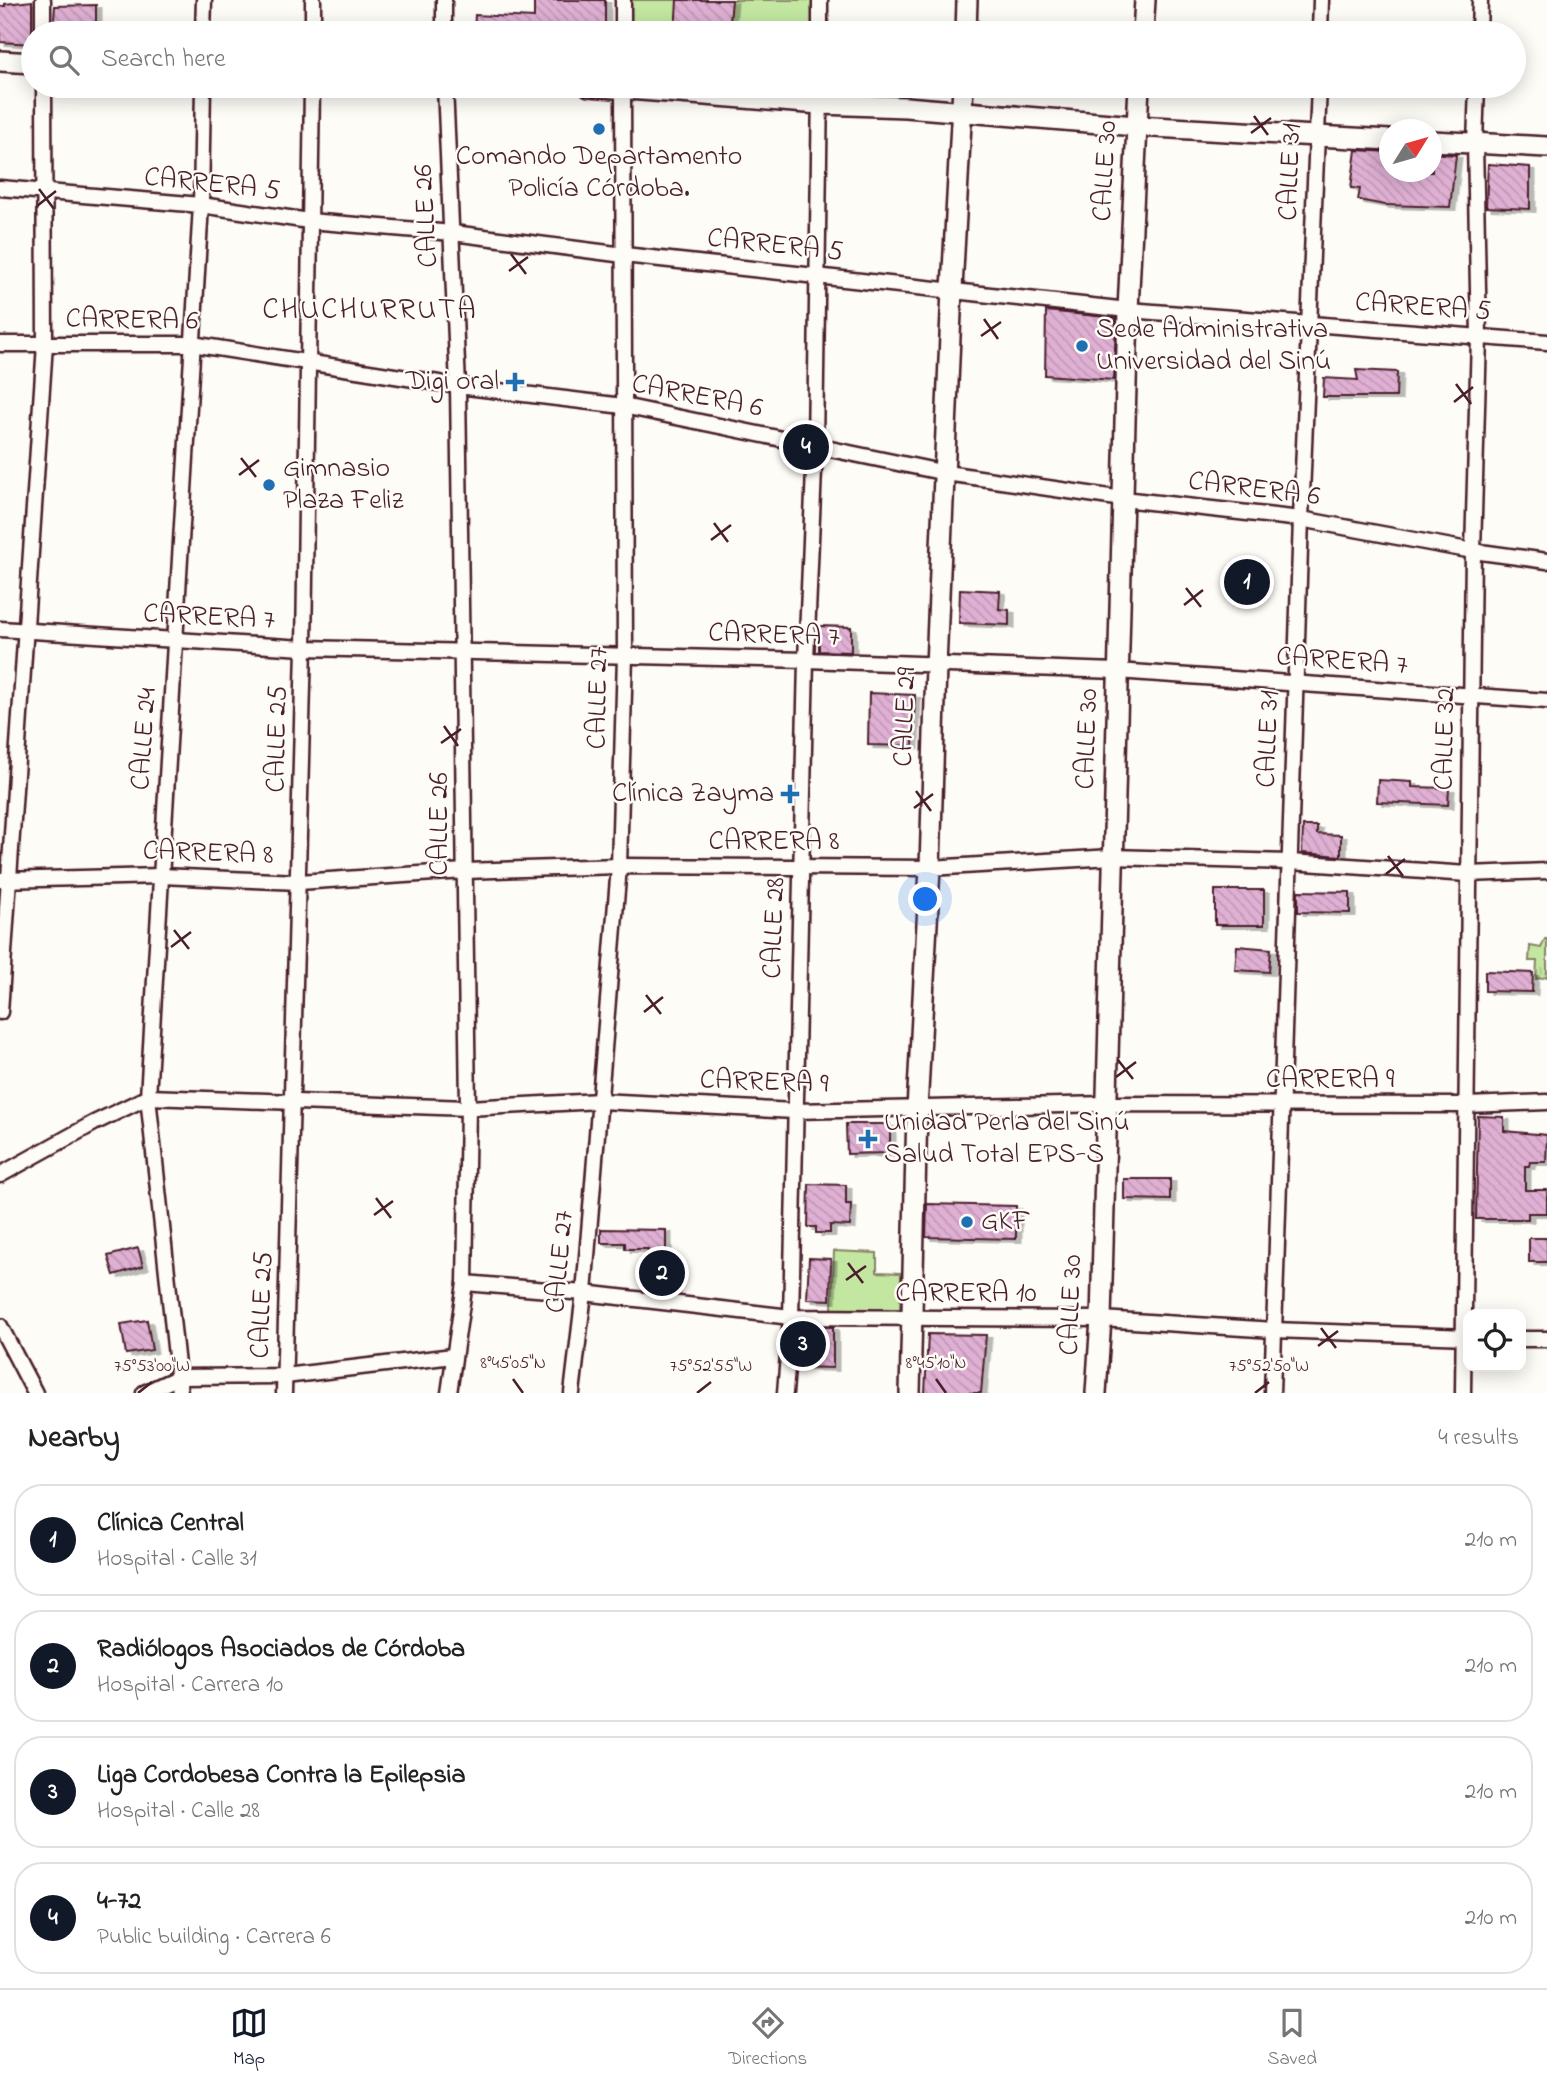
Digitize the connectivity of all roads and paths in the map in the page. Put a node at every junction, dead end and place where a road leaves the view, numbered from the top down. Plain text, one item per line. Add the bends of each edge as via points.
1 (43, 0) edge
2 (204, 0) edge
3 (313, 0) edge
4 (444, 0) edge
5 (623, 0) edge
6 (820, 0) edge
7 (967, 0) edge
8 (1145, 0) edge
9 (1321, 0) edge
10 (1480, 0) edge
11 (43, 21) edge
12 (203, 21) edge
13 (313, 21) edge
14 (444, 21) edge
15 (623, 21) edge
16 (820, 21) edge
17 (966, 21) edge
18 (1144, 21) edge
19 (1320, 21) edge
20 (1479, 21) edge
21 (0, 61) edge
22 (21, 62) edge
23 (44, 98) edge
24 (202, 98) edge
25 (312, 98) edge
26 (446, 98) edge
27 (623, 98) edge
28 (820, 98) edge
29 (847, 98) edge
30 (963, 98) edge
31 (1138, 98) edge
32 (1319, 98) edge
33 (1477, 98) edge
34 (962, 111) junction
35 (1136, 126) junction
36 (1317, 137) junction
37 (1379, 140) edge
38 (1442, 141) edge
39 (1475, 143) junction
40 (1547, 147) edge
41 (0, 188) edge
42 (44, 193) junction
43 (201, 205) junction
44 (309, 221) junction
45 (453, 233) junction
46 (624, 256) junction
47 (818, 275) junction
48 (952, 289) junction
49 (1128, 310) junction
50 (1308, 324) junction
51 (1479, 337) junction
52 (1547, 342) edge
53 (0, 344) edge
54 (45, 344) junction
55 (192, 345) junction
56 (307, 364) junction
57 (458, 386) junction
58 (623, 407) junction
59 (815, 446) junction
60 (946, 473) junction
61 (1122, 499) junction
62 (1301, 519) junction
63 (1473, 551) junction
64 (1547, 561) edge
65 (0, 629) edge
66 (26, 630) junction
67 (176, 641) junction
68 (304, 648) junction
69 (463, 652) junction
70 (625, 656) junction
71 (806, 660) junction
72 (936, 666) junction
73 (1117, 671) junction
74 (1296, 683) junction
75 (1472, 695) junction
76 (1547, 701) edge
77 (1112, 857) junction
78 (1290, 862) junction
79 (619, 866) junction
80 (802, 867) junction
81 (930, 868) junction
82 (465, 871) junction
83 (1547, 871) edge
84 (1468, 874) junction
85 (161, 876) junction
86 (5, 880) edge
87 (299, 882) junction
88 (0, 1012) edge
89 (148, 1097) junction
90 (600, 1101) junction
91 (1547, 1102) edge
92 (293, 1103) junction
93 (1107, 1104) junction
94 (1282, 1105) junction
95 (1466, 1105) junction
96 (468, 1108) junction
97 (918, 1110) junction
98 (795, 1111) junction
99 (0, 1175) edge
100 (465, 1283) junction
101 (584, 1293) junction
102 (1466, 1309) edge
103 (791, 1317) junction
104 (911, 1319) junction
105 (1101, 1319) junction
106 (0, 1326) edge
107 (1274, 1330) junction
108 (1463, 1337) edge
109 (1526, 1339) edge
110 (1547, 1339) edge
111 (453, 1356) junction
112 (1464, 1372) edge
113 (285, 1376) junction
114 (179, 1377) junction
115 (35, 1393) edge
116 (144, 1393) edge
117 (180, 1393) edge
118 (284, 1393) edge
119 (449, 1393) edge
120 (572, 1393) edge
121 (785, 1393) edge
122 (910, 1393) edge
123 (1097, 1393) edge
124 (1272, 1393) edge
125 (1463, 1393) edge

1 - 11 street
2 - 12 street
3 - 13 street
4 - 14 street
5 - 15 street
6 - 16 street
7 - 17 street
8 - 18 street
9 - 19 street
10 - 20 street
21 - 22 street
23 - 42 street
24 - 43 street, CALLE 24
25 - 44 street, CALLE 25
26 - 45 street, CALLE 26
27 - 46 street, CALLE 27
28 - 47 street, CALLE 28
29 - 34 street
30 - 34 street, CALLE 29
31 - 35 street, CALLE 30
32 - 36 street, CALLE 31
33 - 39 street, CALLE 32
34 - 35 street
34 - 48 street, CALLE 29
35 - 36 street
35 - 49 street, CALLE 30
36 - 37 street
36 - 50 street, CALLE 31
38 - 39 street
39 - 40 street
39 - 51 street, CALLE 32
41 - 42 street, CARRERA 5
42 - 43 street, CARRERA 5
42 - 54 street
43 - 44 street, CARRERA 5
43 - 55 street, CALLE 24
44 - 45 street, CARRERA 5
44 - 56 street, CALLE 25
45 - 46 street, CARRERA 5
45 - 57 street, CALLE 26
46 - 47 street, CARRERA 5
46 - 58 street, CALLE 27
47 - 48 street, CARRERA 5
47 - 59 street, CALLE 28
48 - 49 street, CARRERA 5
48 - 60 street, CALLE 29
49 - 50 street, CARRERA 5
49 - 61 street, CALLE 30
50 - 51 street, CARRERA 5
50 - 62 street, CALLE 31
51 - 52 street, CARRERA 5
51 - 63 street, CALLE 32
53 - 54 street, CARRERA 6
54 - 55 street, CARRERA 6
54 - 66 street
55 - 56 street, CARRERA 6
55 - 67 street, CALLE 24
56 - 57 street, CARRERA 6
56 - 68 street, CALLE 25
57 - 58 street, CARRERA 6
57 - 69 street, CALLE 26
58 - 59 street, CARRERA 6
58 - 70 street, CALLE 27
59 - 60 street, CARRERA 6
59 - 71 street, CALLE 28
60 - 61 street, CARRERA 6
60 - 72 street, CALLE 29
61 - 62 street, CARRERA 6
61 - 73 street, CALLE 30
62 - 63 street, CARRERA 6
62 - 74 street, CALLE 31
63 - 64 street, CARRERA 6
63 - 75 street, CALLE 32
65 - 66 street, CARRERA 7
66 - 67 street, CARRERA 7
66 - 86 street
67 - 68 street, CARRERA 7
67 - 85 street, CALLE 24
68 - 69 street, CARRERA 7
68 - 87 street, CALLE 25
69 - 70 street, CARRERA 7
69 - 82 street, CALLE 26
70 - 71 street, CARRERA 7
70 - 79 street, CALLE 27
71 - 72 street, CARRERA 7
71 - 80 street, CALLE 28
72 - 73 street, CARRERA 7
72 - 81 street, CALLE 29
73 - 74 street, CARRERA 7
73 - 77 street, CALLE 30
74 - 75 street, CARRERA 7
74 - 78 street, CALLE 31
75 - 76 street, CARRERA 7
75 - 84 street, CALLE 32
77 - 78 street, CARRERA 8
77 - 81 street, CARRERA 8
77 - 93 street, CALLE 30
78 - 84 street, CARRERA 8
78 - 94 street, CALLE 31
79 - 80 street, CARRERA 8
79 - 82 street, CARRERA 8
79 - 90 street, CALLE 27
80 - 81 street, CARRERA 8
80 - 98 street, CALLE 28
81 - 97 street, CALLE 29
82 - 87 street, CARRERA 8
82 - 96 street, CALLE 26
83 - 84 street, CARRERA 8
84 - 95 street, CALLE 32
85 - 86 street, CARRERA 8
85 - 87 street, CARRERA 8
85 - 89 street, CALLE 24
86 - 88 street
87 - 92 street, CALLE 25
89 - 92 street, CARRERA 9
89 - 99 street, CARRERA 9
89 - 114 street, CALLE 24
90 - 96 street, CARRERA 9
90 - 98 street, CARRERA 9
90 - 101 street, CALLE 27
91 - 95 street, CARRERA 9
92 - 96 street, CARRERA 9
92 - 113 street, CALLE 25
93 - 94 street, CARRERA 9
93 - 97 street, CARRERA 9
93 - 105 street, CALLE 30
94 - 95 street, CARRERA 9
94 - 107 street, CALLE 31
95 - 102 street, CALLE 32
96 - 100 street, CALLE 26
97 - 98 street, CARRERA 9
97 - 104 street, CALLE 29
98 - 103 street, CALLE 28
100 - 101 street, CARRERA 10
100 - 111 street, CALLE 26
101 - 103 street, CARRERA 10
101 - 120 street, CALLE 27
103 - 104 street, CARRERA 10
103 - 121 street, CALLE 28
104 - 105 street, CARRERA 10
104 - 122 street, CALLE 29
105 - 107 street, CARRERA 10
105 - 123 street, CALLE 30
106 - 115 street
107 - 108 street, CARRERA 10
107 - 124 street, CALLE 31
109 - 110 street
111 - 113 street
111 - 119 street, CALLE 26
112 - 125 street, CALLE 32
113 - 114 street
113 - 118 street, CALLE 25
114 - 116 street
114 - 117 street, CALLE 24

